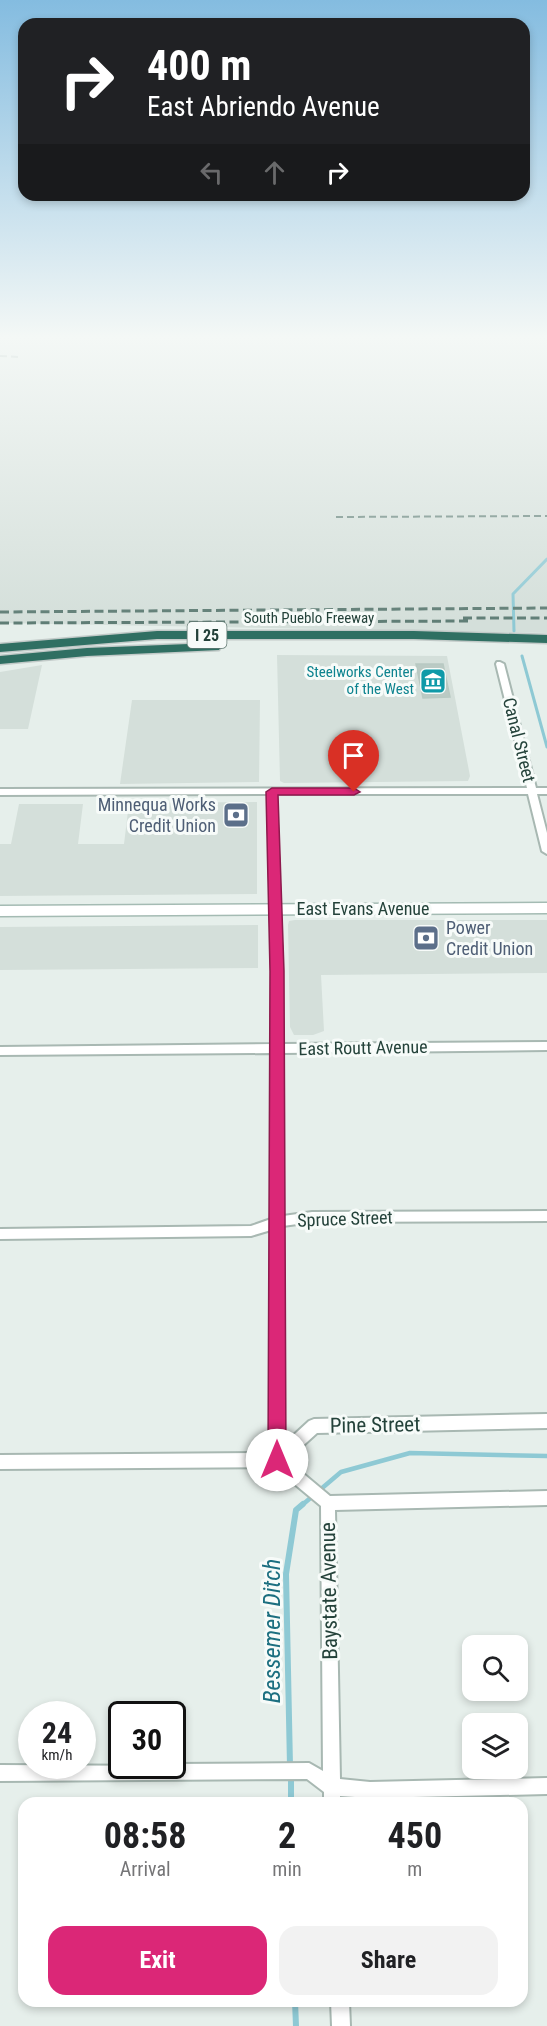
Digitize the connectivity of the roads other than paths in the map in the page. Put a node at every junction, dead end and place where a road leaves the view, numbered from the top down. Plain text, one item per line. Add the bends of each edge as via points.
1 (157, 635) junction
2 (0, 636) edge
3 (547, 639) edge
4 (0, 648) edge
5 (547, 650) edge
6 (87, 652) junction
7 (0, 660) edge
8 (500, 664) dead end
9 (0, 666) edge
10 (532, 791) junction
11 (547, 791) edge
12 (0, 792) edge
13 (272, 792) junction
14 (547, 851) edge
15 (547, 908) edge
16 (275, 909) junction
17 (0, 911) edge
18 (547, 1046) edge
19 (277, 1049) junction
20 (0, 1051) edge
21 (547, 1216) edge
22 (278, 1222) junction
23 (0, 1234) edge
24 (547, 1421) edge
25 (277, 1460) junction
26 (0, 1462) edge
27 (547, 1498) edge
28 (328, 1503) junction
29 (0, 1773) edge
30 (547, 1786) edge
31 (331, 1795) edge
32 (340, 2007) edge
33 (341, 2026) edge

1 - 2 highway
1 - 3 highway, South Pueblo Freeway / I 25
1 - 4 highway, South Pueblo Freeway / I 25
5 - 6 highway, South Pueblo Freeway / I 25 via 290,646
6 - 7 highway, South Pueblo Freeway / I 25
6 - 9 highway
8 - 10 street, Canal Street
10 - 11 street
10 - 13 street
10 - 14 street, Canal Street
12 - 13 street
13 - 16 street
15 - 16 street, East Evans Avenue
16 - 17 street, East Evans Avenue
16 - 19 street
18 - 19 street, East Routt Avenue
19 - 20 street, East Routt Avenue
19 - 22 street
21 - 22 street, Spruce Street via 312,1217
22 - 23 street, Spruce Street via 251,1231
22 - 25 street
24 - 25 street, Pine Street via 314,1426
25 - 26 street
25 - 28 street, Baystate Avenue
27 - 28 street
28 - 31 street, Baystate Avenue
29 - 31 street via 309,1771
30 - 31 street via 370,1790
32 - 33 street

